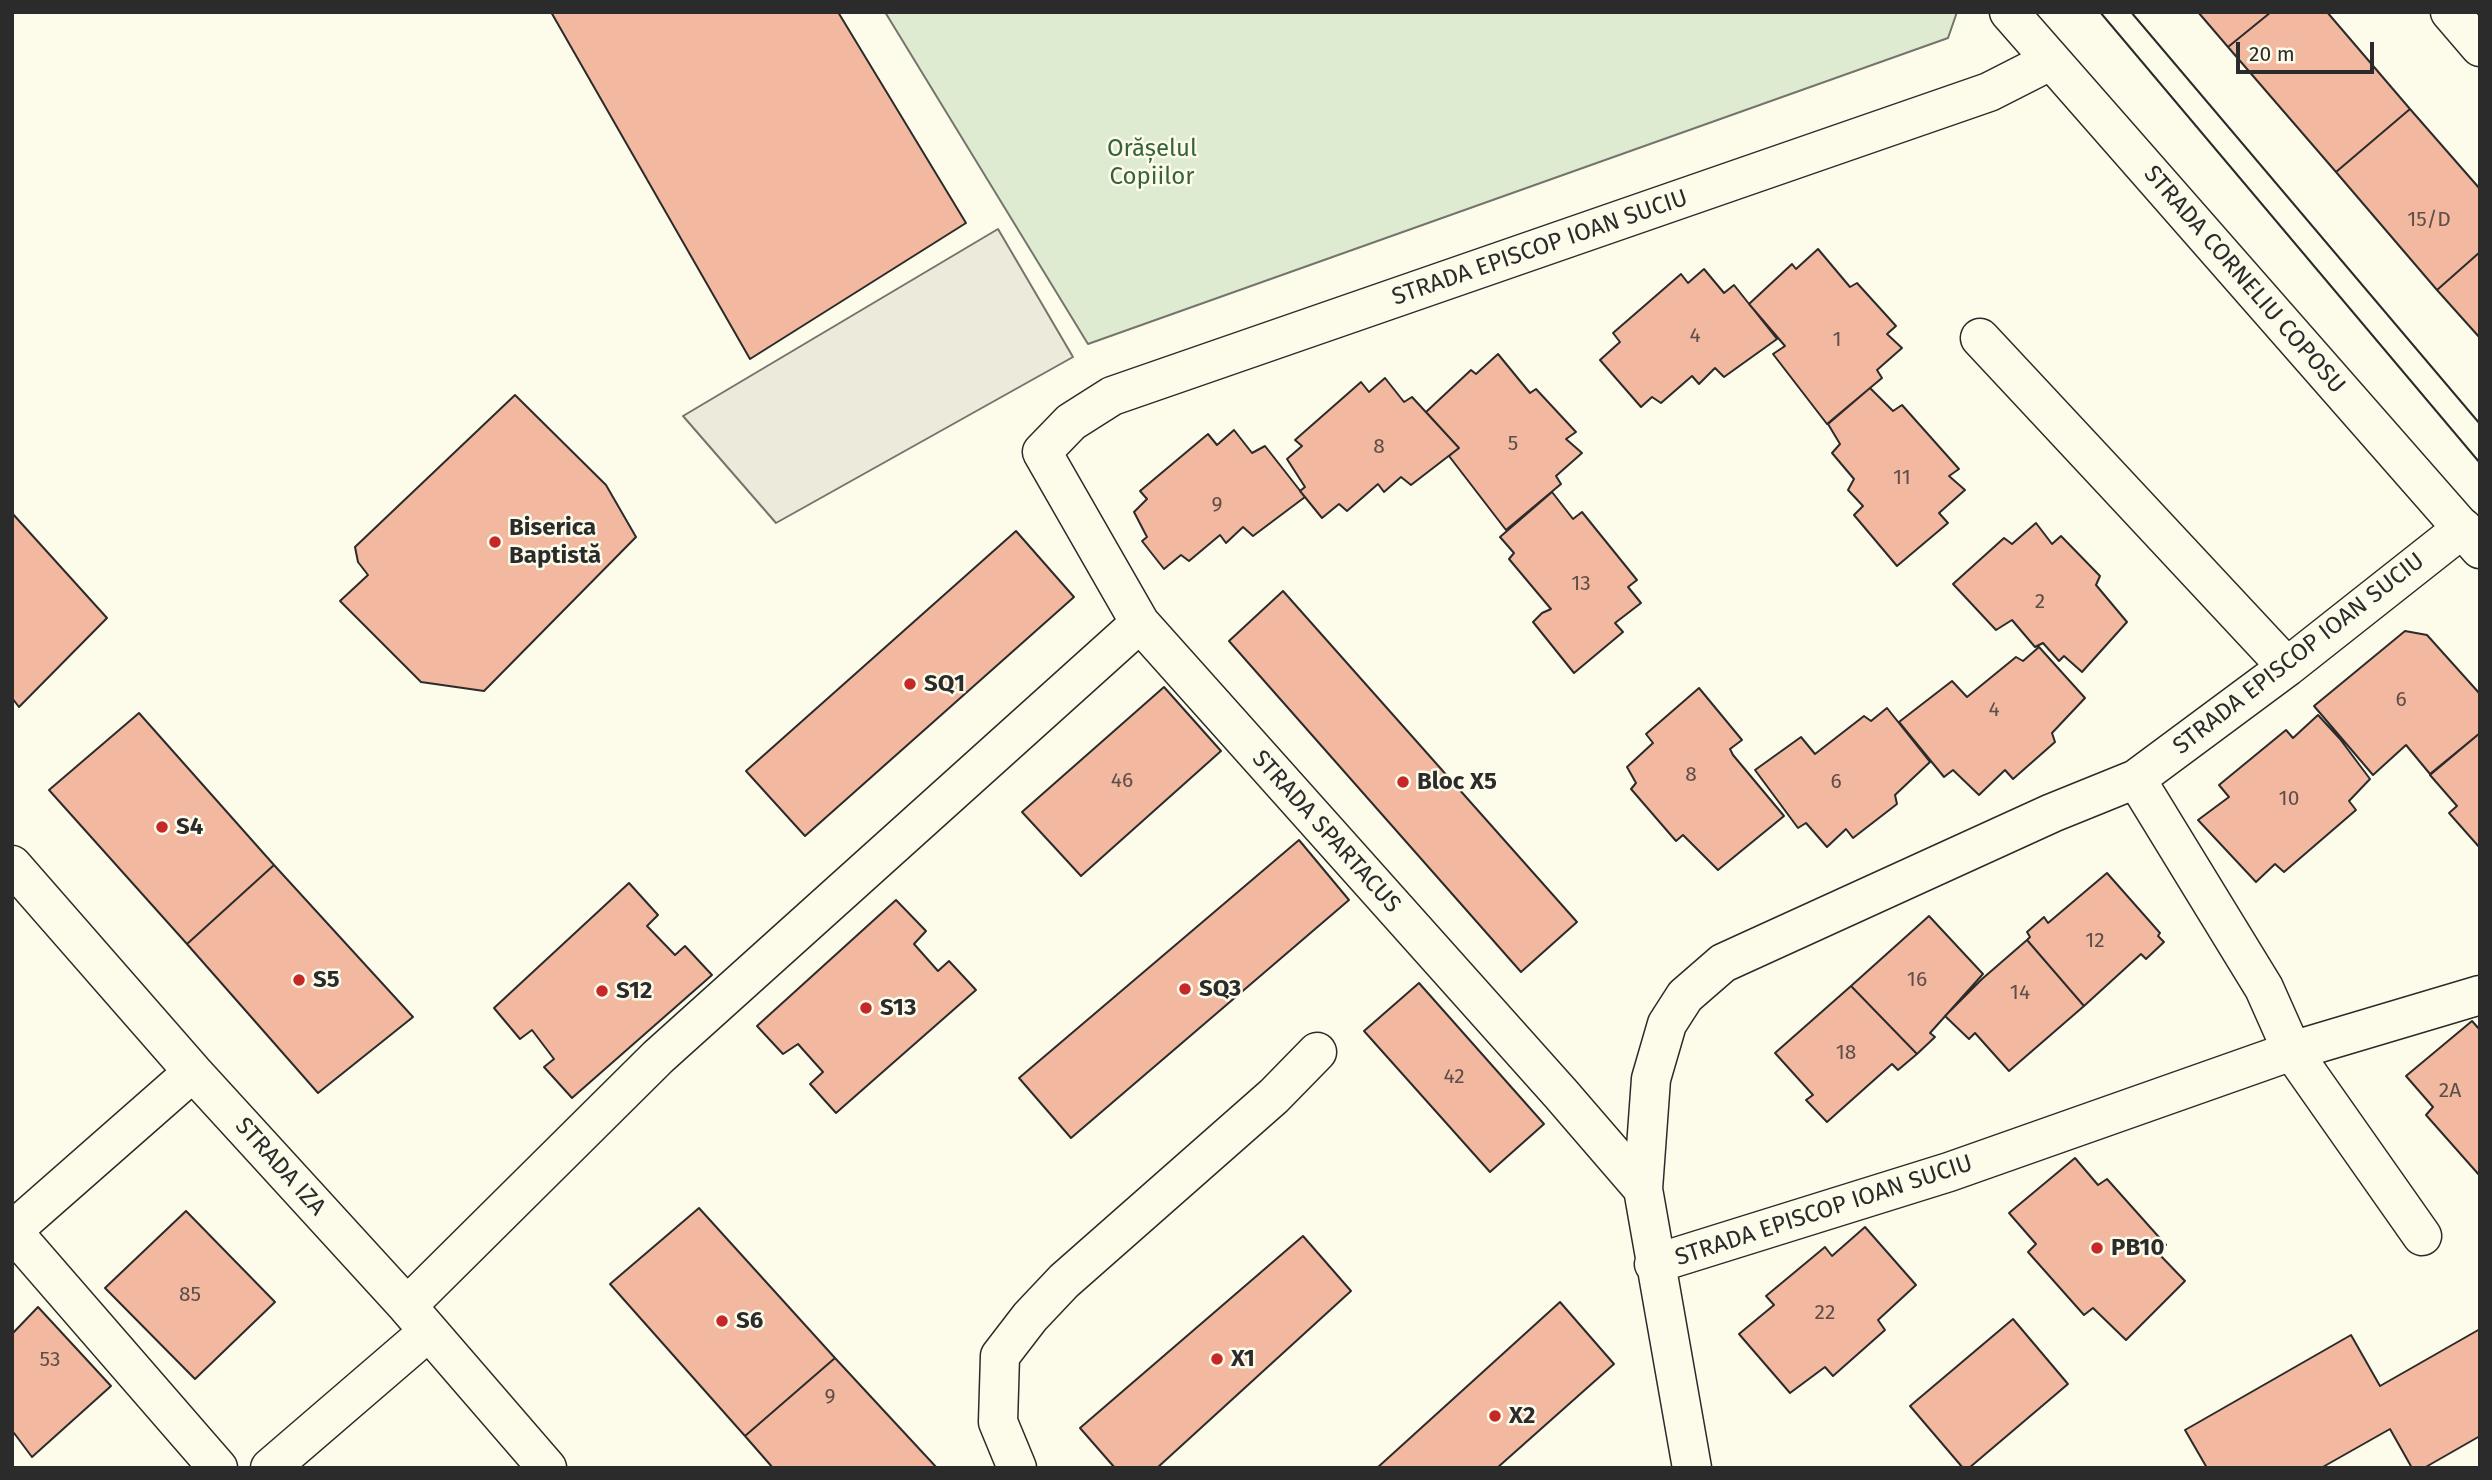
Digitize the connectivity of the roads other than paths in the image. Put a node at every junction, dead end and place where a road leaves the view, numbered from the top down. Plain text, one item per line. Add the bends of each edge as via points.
1 (2009, 12) edge
2 (2450, 12) edge
3 (2480, 47) edge
4 (2050, 61) junction
5 (1980, 338) dead end
6 (1042, 452) joint
7 (2471, 538) edge
8 (1140, 623) junction
9 (2287, 667) junction
10 (2136, 779) junction
11 (12, 865) edge
12 (2480, 995) edge
13 (2292, 1051) junction
14 (1317, 1052) dead end
15 (193, 1072) junction
16 (1643, 1189) junction
17 (13, 1232) edge
18 (2422, 1236) dead end
19 (1654, 1264) junction
20 (417, 1319) junction
21 (203, 1463) edge
22 (270, 1468) edge
23 (547, 1468) edge
24 (1017, 1468) edge
25 (1692, 1468) edge

1 - 4 street, STRADA CORNELIU COPOSU
2 - 3 street
4 - 6 street, STRADA EPISCOP IOAN SUCIU via 1989,92 1112,396 1070,422
4 - 7 street, STRADA CORNELIU COPOSU
5 - 9 street
6 - 8 street, STRADA SPARTACUS
7 - 9 street, STRADA EPISCOP IOAN SUCIU
8 - 16 street, STRADA SPARTACUS
8 - 20 street via 658,1057
9 - 10 street, STRADA EPISCOP IOAN SUCIU
10 - 13 street via 2264,988
10 - 16 street, STRADA EPISCOP IOAN SUCIU via 1723,963 1685,996 1667,1024 1651,1079
11 - 15 street, STRADA IZA
12 - 13 street, STRADA EPISCOP IOAN SUCIU
13 - 18 street
13 - 19 street, STRADA EPISCOP IOAN SUCIU via 1949,1172
14 - 24 street via 1254,1114 1064,1281 1000,1356 998,1422
15 - 17 street
15 - 20 street, STRADA IZA
16 - 19 street, STRADA EPISCOP IOAN SUCIU
17 - 21 street
19 - 25 street
20 - 22 street
20 - 23 street, STRADA IZA

